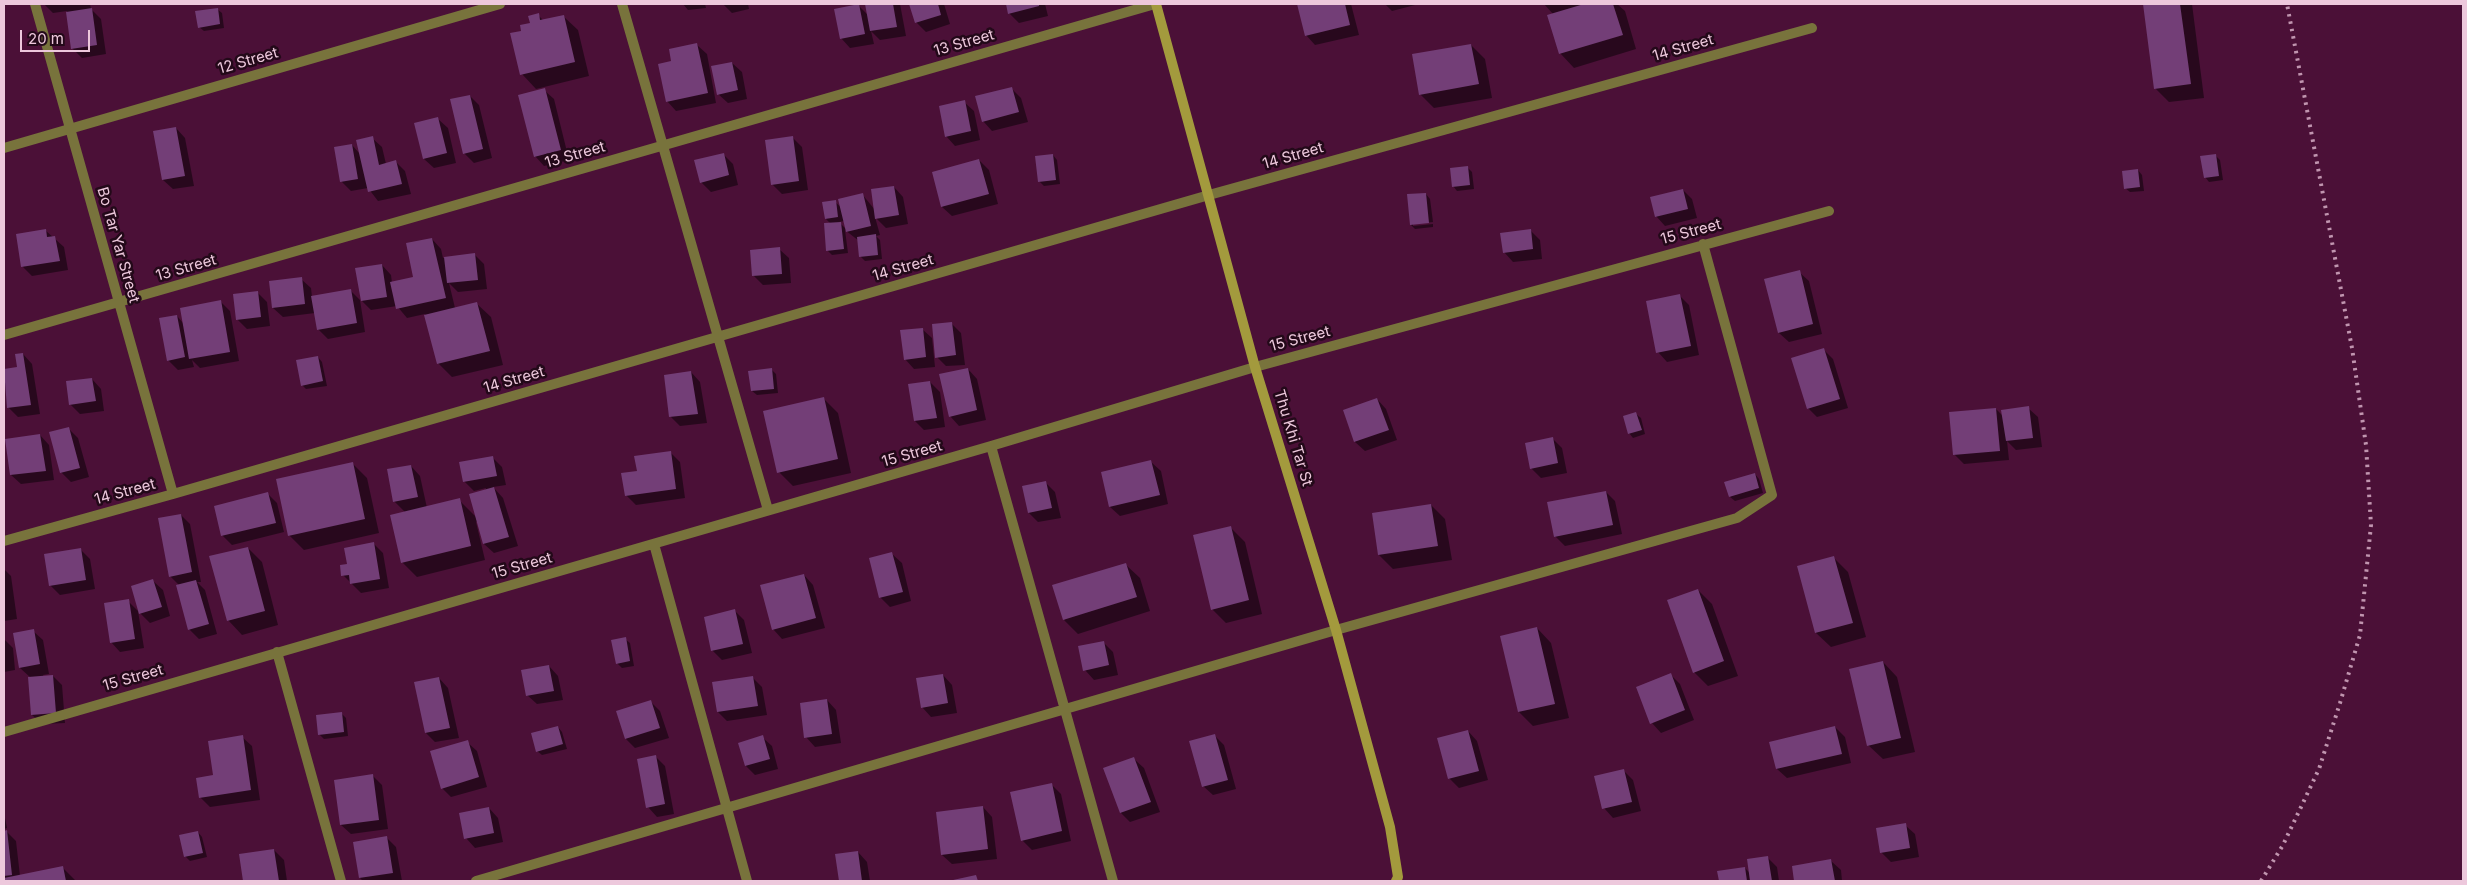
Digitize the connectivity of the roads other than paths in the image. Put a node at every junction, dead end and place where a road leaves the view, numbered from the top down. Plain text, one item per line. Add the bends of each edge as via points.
1 (34, 4) edge
2 (500, 4) edge
3 (622, 4) edge
4 (1156, 4) edge
5 (1812, 28) dead end
6 (70, 128) junction
7 (663, 146) junction
8 (4, 148) edge
9 (1209, 196) junction
10 (1830, 211) dead end
11 (1703, 244) junction
12 (119, 303) junction
13 (4, 335) edge
14 (718, 337) junction
15 (1255, 366) junction
16 (991, 446) junction
17 (173, 494) junction
18 (768, 510) junction
19 (4, 541) edge
20 (654, 544) junction
21 (1336, 630) junction
22 (277, 652) junction
23 (1065, 709) junction
24 (4, 732) edge
25 (727, 808) junction
26 (342, 881) edge
27 (476, 881) edge
28 (747, 881) edge
29 (1113, 881) edge
30 (1396, 881) edge

1 - 6 street, Bo Tar Yar Street
2 - 6 street, 12 Street
3 - 7 street
4 - 7 street, 13 Street
4 - 9 street, Thu Khi Tar St
5 - 9 street, 14 Street
6 - 8 street, 12 Street
6 - 12 street, Bo Tar Yar Street
7 - 12 street, 13 Street
7 - 14 street
9 - 14 street, 14 Street
9 - 15 street, Thu Khi Tar St
10 - 11 street, 15 Street
11 - 15 street, 15 Street
11 - 21 street via 1772,495 1737,518
12 - 13 street, 13 Street
12 - 17 street, Bo Tar Yar Street
14 - 17 street, 14 Street
14 - 18 street
15 - 16 street, 15 Street
15 - 21 street, Thu Khi Tar St
16 - 18 street, 15 Street
16 - 23 street
17 - 19 street, 14 Street
18 - 20 street, 15 Street
20 - 22 street, 15 Street
20 - 25 street
21 - 23 street
21 - 30 street, Thu Khi Tar St via 1390,827
22 - 24 street, 15 Street
22 - 26 street
23 - 25 street
23 - 29 street
25 - 27 street
25 - 28 street

